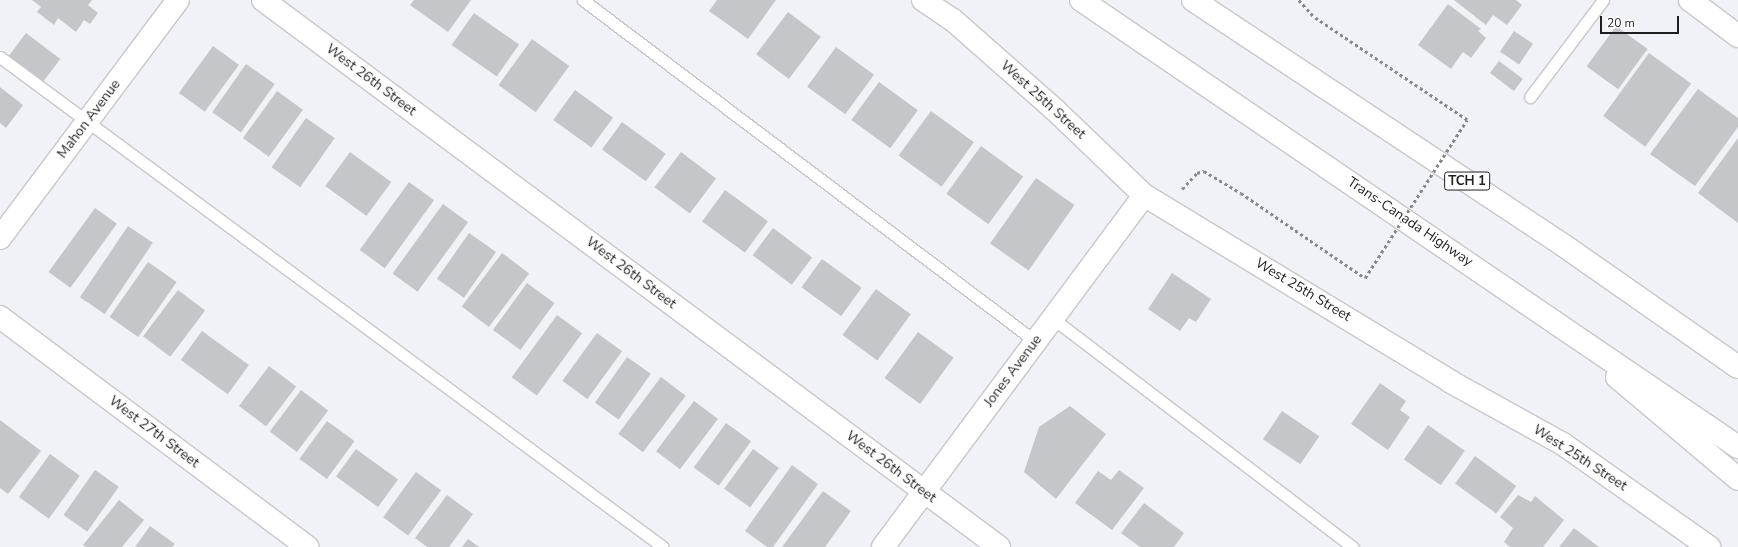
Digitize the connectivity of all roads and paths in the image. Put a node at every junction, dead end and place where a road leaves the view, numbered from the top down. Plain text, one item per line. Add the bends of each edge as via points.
1 (178, 0) edge
2 (263, 0) edge
3 (583, 0) edge
4 (923, 0) edge
5 (1081, 0) edge
6 (1193, 0) edge
7 (1298, 0) edge
8 (1603, 0) edge
9 (1690, 0) edge
10 (1738, 36) edge
11 (0, 57) edge
12 (1530, 97) dead end
13 (87, 122) junction
14 (1144, 195) junction
15 (1178, 195) dead end
16 (0, 238) edge
17 (1524, 299) junction
18 (0, 317) edge
19 (1052, 318) junction
20 (1035, 341) junction
21 (1738, 367) edge
22 (1738, 447) edge
23 (1738, 479) edge
24 (924, 491) junction
25 (307, 547) edge
26 (663, 547) edge
27 (882, 547) edge
28 (999, 547) edge
29 (1353, 547) edge
30 (1709, 547) edge

1 - 13 main road, Mahon Avenue
2 - 24 main road, West 26th Street
3 - 20 lane
4 - 14 main road, West 25th Street via 953,20 1056,110
5 - 17 main road, Trans-Canada Highway
6 - 21 main road, TCH 1 via 1563,245
7 - 15 path, bridge via 1315,18 1467,120 1365,278 1241,193 1204,171 1192,177
8 - 12 lane
9 - 10 main road
11 - 13 lane
13 - 16 main road, Mahon Avenue
13 - 26 lane
14 - 19 main road, Jones Avenue
14 - 30 main road, West 25th Street via 1451,382 1563,444
17 - 22 main road, Trans-Canada Highway
17 - 23 main road
18 - 25 main road, West 27th Street
19 - 20 main road, Jones Avenue
19 - 29 lane
20 - 24 main road, Jones Avenue
24 - 27 main road, Jones Avenue
24 - 28 main road, West 26th Street

